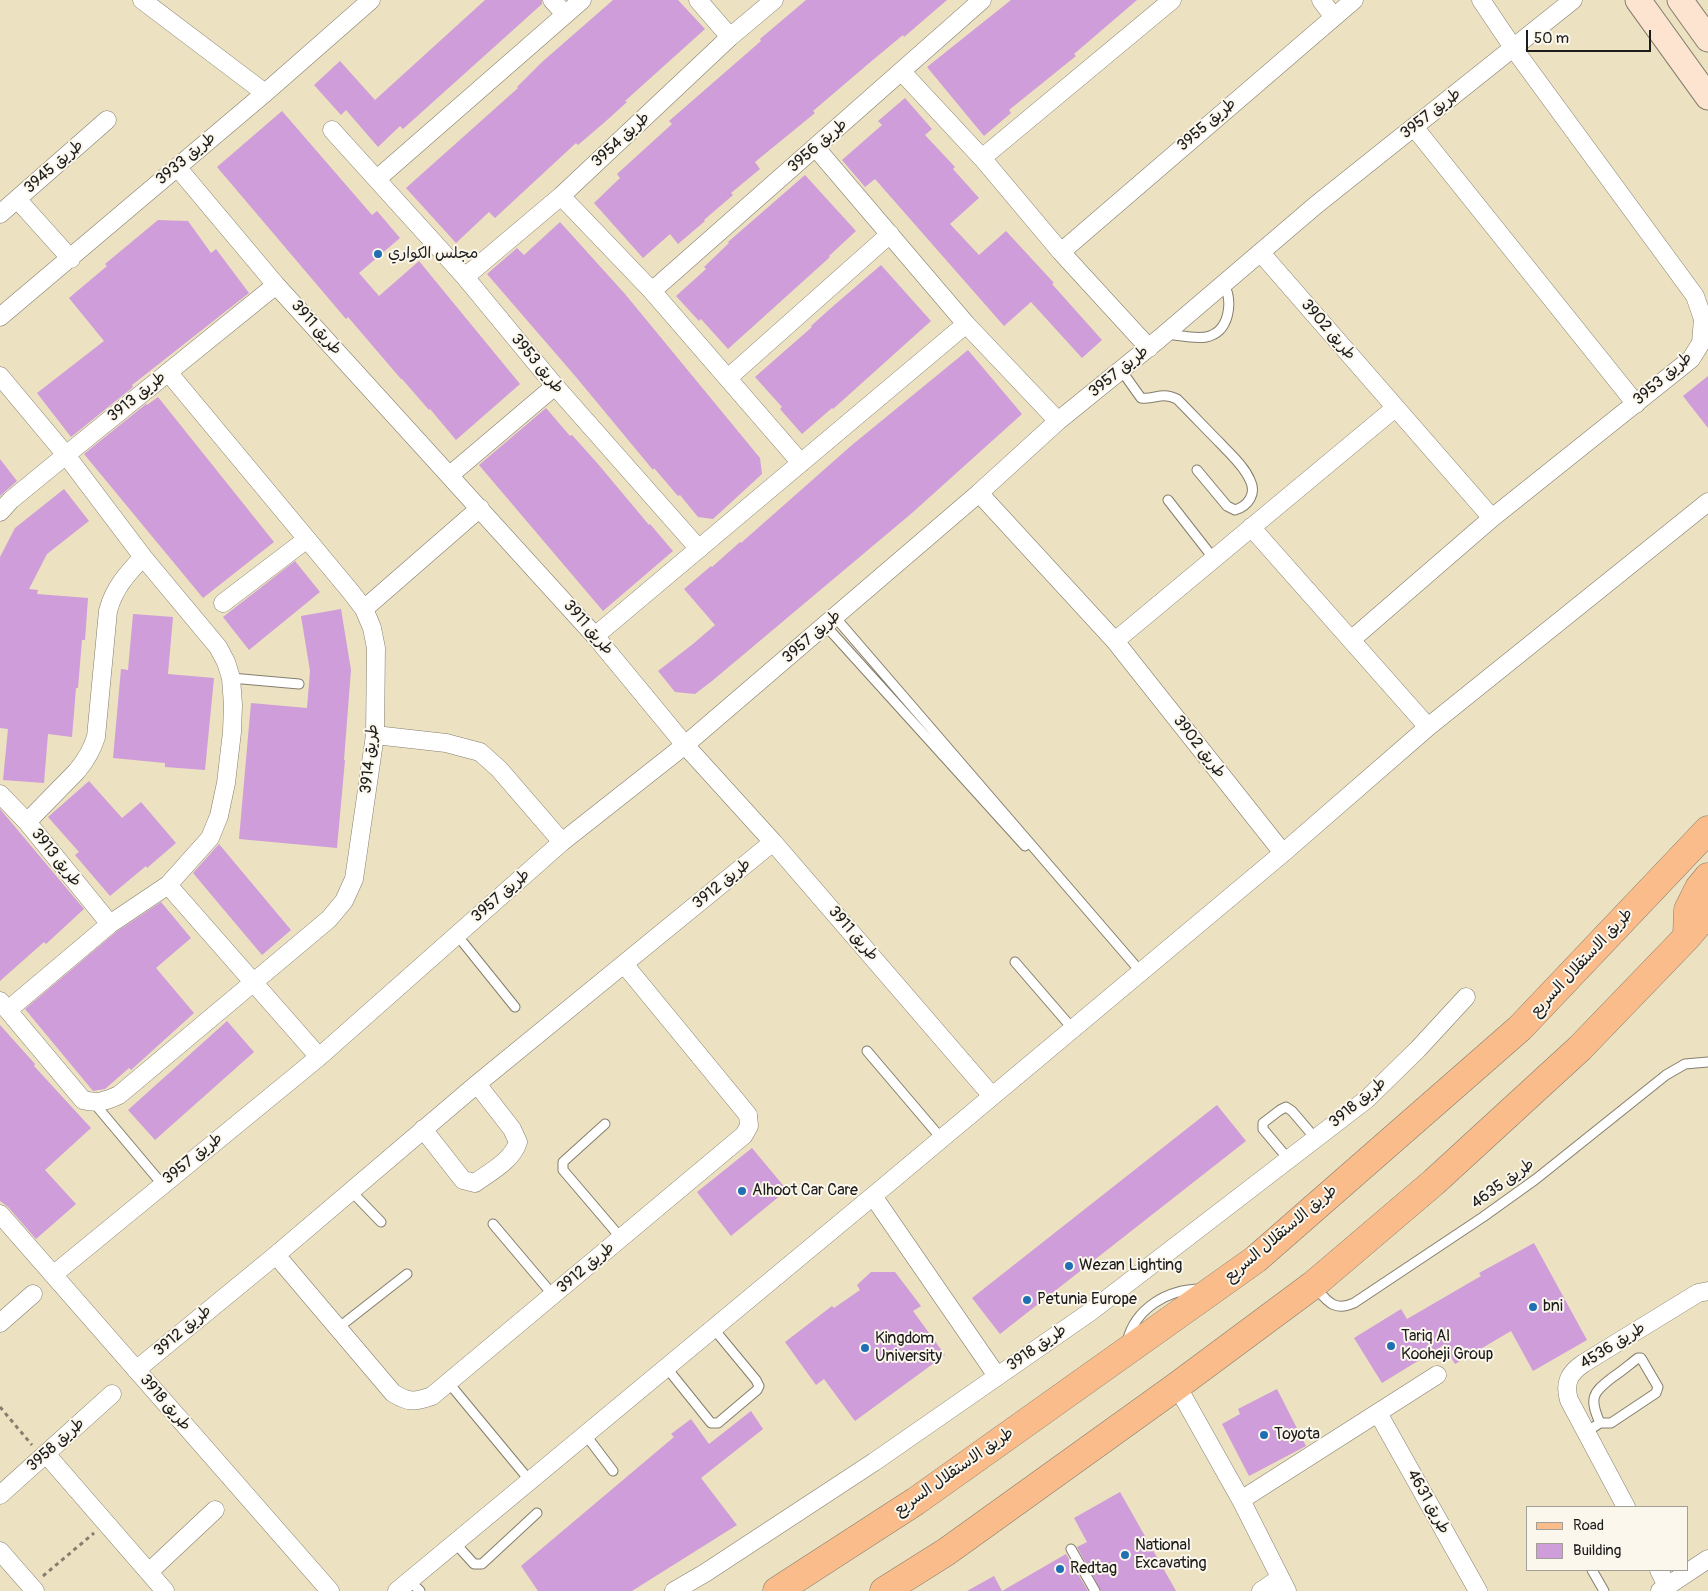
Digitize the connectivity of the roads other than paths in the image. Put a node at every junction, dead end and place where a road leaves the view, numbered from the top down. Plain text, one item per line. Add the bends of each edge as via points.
1 (371, 0) edge
2 (552, 0) edge
3 (582, 0) edge
4 (698, 0) edge
5 (774, 0) edge
6 (982, 0) edge
7 (1172, 0) edge
8 (1321, 0) edge
9 (1354, 0) edge
10 (1481, 0) edge
11 (1573, 0) edge
12 (1638, 0) edge
13 (1680, 0) edge
14 (149, 2) edge
15 (565, 14) junction
16 (1333, 16) junction
17 (730, 37) junction
18 (1708, 39) edge
19 (1514, 48) junction
20 (902, 72) junction
21 (265, 93) junction
22 (1708, 97) edge
23 (107, 120) dead end
24 (1414, 127) junction
25 (332, 130) dead end
26 (816, 148) junction
27 (982, 158) junction
28 (177, 167) junction
29 (377, 179) junction
30 (561, 196) junction
31 (17, 199) junction
32 (0, 214) edge
33 (890, 234) junction
34 (1061, 252) junction
35 (1262, 253) junction
36 (71, 259) junction
37 (465, 277) junction
38 (1224, 284) junction
39 (276, 285) junction
40 (652, 291) junction
41 (1704, 310) edge
42 (0, 317) edge
43 (966, 324) junction
44 (1165, 334) junction
45 (1148, 348) junction
46 (1121, 370) junction
47 (168, 372) junction
48 (0, 376) edge
49 (728, 378) junction
50 (555, 386) junction
51 (1636, 404) junction
52 (1396, 408) junction
53 (1058, 421) junction
54 (66, 455) junction
55 (801, 462) junction
56 (1198, 470) dead end
57 (450, 475) junction
58 (979, 493) junction
59 (1168, 500) dead end
60 (1708, 502) edge
61 (480, 508) junction
62 (0, 512) edge
63 (1492, 518) junction
64 (1251, 527) junction
65 (307, 539) junction
66 (699, 549) junction
67 (143, 557) junction
68 (1214, 559) junction
69 (223, 603) dead end
70 (364, 609) junction
71 (830, 621) junction
72 (596, 636) junction
73 (1351, 640) junction
74 (1115, 641) junction
75 (231, 678) junction
76 (299, 684) dead end
77 (1428, 728) junction
78 (375, 735) junction
79 (686, 745) junction
80 (0, 794) edge
81 (26, 822) junction
82 (1708, 830) edge
83 (562, 842) junction
84 (773, 842) junction
85 (1282, 853) junction
86 (1708, 877) edge
87 (168, 885) junction
88 (1076, 898) junction
89 (1708, 912) edge
90 (110, 924) junction
91 (457, 935) junction
92 (1687, 937) junction
93 (1015, 962) dead end
94 (624, 964) junction
95 (1140, 971) junction
96 (253, 981) junction
97 (1466, 997) dead end
98 (4, 1005) edge
99 (515, 1007) dead end
100 (1072, 1028) junction
101 (867, 1051) dead end
102 (319, 1057) junction
103 (1708, 1062) edge
104 (477, 1084) junction
105 (992, 1096) junction
106 (99, 1102) junction
107 (605, 1124) dead end
108 (423, 1129) junction
109 (941, 1138) junction
110 (1315, 1138) junction
111 (1289, 1160) junction
112 (162, 1184) junction
113 (350, 1191) junction
114 (873, 1196) junction
115 (0, 1214) edge
116 (381, 1222) dead end
117 (493, 1224) dead end
118 (621, 1238) junction
119 (276, 1255) junction
120 (407, 1274) dead end
121 (53, 1275) junction
122 (1313, 1284) junction
123 (1708, 1291) edge
124 (33, 1294) dead end
125 (553, 1295) junction
126 (0, 1323) edge
127 (338, 1328) junction
128 (713, 1328) junction
129 (666, 1367) junction
130 (136, 1370) junction
131 (1437, 1375) dead end
132 (996, 1376) junction
133 (448, 1382) junction
134 (1177, 1386) junction
135 (112, 1394) dead end
136 (1378, 1413) junction
137 (1593, 1428) junction
138 (585, 1434) junction
139 (44, 1456) junction
140 (613, 1471) dead end
141 (530, 1481) junction
142 (0, 1496) edge
143 (1241, 1500) junction
144 (1626, 1506) edge
145 (215, 1510) dead end
146 (537, 1513) dead end
147 (455, 1543) junction
148 (1071, 1549) dead end
149 (0, 1551) edge
150 (1708, 1559) edge
151 (1593, 1571) edge
152 (1659, 1571) edge
153 (149, 1572) junction
154 (1284, 1585) edge
155 (409, 1588) edge
156 (1663, 1588) edge
157 (33, 1589) edge
158 (165, 1591) edge
159 (330, 1591) edge
160 (674, 1591) edge
161 (777, 1591) edge
162 (884, 1591) edge
163 (1095, 1591) edge
164 (1261, 1591) edge
165 (1478, 1591) edge
166 (1604, 1591) edge

1 - 21 street, طريق 3933
2 - 15 street
3 - 15 street
4 - 17 street
5 - 17 street, طريق 3954
6 - 20 street, طريق 3956
7 - 27 street
8 - 16 street
9 - 16 street, طريق 3955
10 - 19 street, طريق 3953
11 - 19 street, طريق 3957
12 - 22 main road
13 - 18 main road
14 - 21 street
15 - 29 street
16 - 34 street, طريق 3955
17 - 30 street, طريق 3954
19 - 24 street, طريق 3957
19 - 41 street, طريق 3953
20 - 26 street, طريق 3956
20 - 27 street
21 - 28 street, طريق 3933
23 - 31 street, طريق 3945
24 - 35 street, طريق 3957 via 1316,204
24 - 51 street
25 - 29 street, طريق 3953
26 - 33 street
26 - 40 street, طريق 3956
27 - 34 street
28 - 36 street, طريق 3933
28 - 39 street, طريق 3911
29 - 37 street, طريق 3953
30 - 37 street, طريق 3954
30 - 40 street
31 - 32 street, طريق 3945
31 - 36 street
33 - 43 street
33 - 49 street
34 - 45 street
35 - 38 street, طريق 3957
35 - 52 street, طريق 3902
36 - 42 street, طريق 3933
37 - 50 street, طريق 3953
38 - 44 street, طريق 3957
38 - 44 lane via 1229,306 1217,332 1204,338
39 - 47 street, طريق 3913
39 - 57 street, طريق 3911
40 - 49 street
41 - 51 street, طريق 3953 via 1701,343 1691,359
43 - 53 street
43 - 55 street
44 - 45 street, طريق 3957
45 - 46 street, طريق 3957
46 - 53 street, طريق 3957
46 - 56 lane via 1140,398 1161,395 1177,399 1242,467 1251,481 1253,492 1250,500 1235,510 1227,506
47 - 54 street, طريق 3913
47 - 65 street, طريق 3914
48 - 54 street
49 - 55 street
50 - 57 street
50 - 66 street, طريق 3953
51 - 63 street, طريق 3953
52 - 63 street, طريق 3902
52 - 64 street
53 - 58 street, طريق 3957
54 - 62 street, طريق 3913
54 - 67 street
55 - 66 street
57 - 61 street, طريق 3911
58 - 71 street, طريق 3957
58 - 74 street, طريق 3902
59 - 68 lane
60 - 77 street
61 - 70 street
61 - 72 street, طريق 3911
63 - 73 street, طريق 3953
64 - 68 street
64 - 73 street
65 - 69 street
65 - 70 street, طريق 3914
66 - 72 street
67 - 75 street via 218,647
67 - 81 street via 120,582 110,601 93,746 77,771
68 - 74 street
70 - 78 street, طريق 3914 via 376,648
71 - 79 street, طريق 3957
71 - 88 lane
71 - 88 lane via 1069,895
72 - 79 street, طريق 3911
73 - 77 street
74 - 85 street, طريق 3902
75 - 76 lane
75 - 87 street via 232,732 219,816 210,838
77 - 85 street
78 - 83 street via 446,743 480,752 499,768
78 - 96 street, طريق 3914 via 350,890 329,919
79 - 83 street, طريق 3957
79 - 84 street, طريق 3911
80 - 81 street, طريق 3913
81 - 90 street, طريق 3913
82 - 161 main road, طريق الاستقلال السريع via 1520,1028 1256,1259 916,1501
83 - 91 street, طريق 3957
84 - 94 street, طريق 3912
84 - 105 street, طريق 3911
85 - 95 street
86 - 92 main road via 1688,910
87 - 90 street
87 - 96 street
88 - 95 lane
89 - 92 main road
90 - 98 street
91 - 99 lane
91 - 102 street, طريق 3957
92 - 122 main road via 1580,1048 1434,1182
93 - 100 lane
94 - 104 street, طريق 3912
94 - 118 street, طريق 3912 via 748,1115 749,1126 744,1136
95 - 100 street
96 - 102 street
96 - 106 street, طريق 3914 via 119,1095
97 - 110 street, طريق 3918 via 1367,1099
98 - 106 street via 83,1100
100 - 105 street
101 - 109 lane
102 - 112 street, طريق 3957
103 - 122 lane, طريق 4635 via 1685,1064 1666,1075 1491,1212 1354,1303 1339,1307 1332,1305
104 - 108 street, طريق 3912
104 - 108 street via 512,1129 518,1142 506,1160 475,1183 469,1182
105 - 109 street
106 - 112 lane
107 - 118 lane via 562,1165
108 - 113 street, طريق 3912
109 - 114 street
110 - 111 street, طريق 3918
110 - 111 lane via 1290,1108 1283,1108 1263,1123 1263,1130
111 - 132 street, طريق 3918 via 1090,1312
112 - 121 street, طريق 3957
113 - 116 lane
113 - 119 street, طريق 3912
114 - 128 street
114 - 132 street
115 - 121 street, طريق 3918
117 - 125 lane
118 - 125 street, طريق 3912
119 - 127 street, طريق 3912
119 - 130 street, طريق 3912
120 - 127 lane
121 - 130 street, طريق 3918
122 - 134 main road
123 - 137 street, طريق 4536 via 1574,1370 1566,1390 1569,1400
124 - 126 street
125 - 133 street, طريق 3912
127 - 133 street, طريق 3912 via 393,1393 404,1400 418,1401 432,1396
128 - 129 street
128 - 129 lane via 758,1386 758,1390 718,1424 712,1423
129 - 138 street
130 - 159 street, طريق 3918
131 - 136 street
132 - 160 street, طريق 3918 via 866,1467
133 - 141 lane
134 - 143 street
134 - 162 main road via 946,1552
135 - 139 street, طريق 3958
136 - 143 street
136 - 165 street, طريق 4631
137 - 137 lane via 1597,1390 1641,1358 1658,1387 1656,1393 1611,1424
137 - 144 street, طريق 4536
138 - 140 lane
138 - 141 street
139 - 142 street, طريق 3958
139 - 153 street
141 - 147 street
143 - 154 street
145 - 153 street
146 - 147 lane via 482,1564 474,1564
147 - 155 street
148 - 163 lane
149 - 157 street
150 - 156 street
151 - 166 lane
152 - 156 street
153 - 158 street
154 - 164 street

